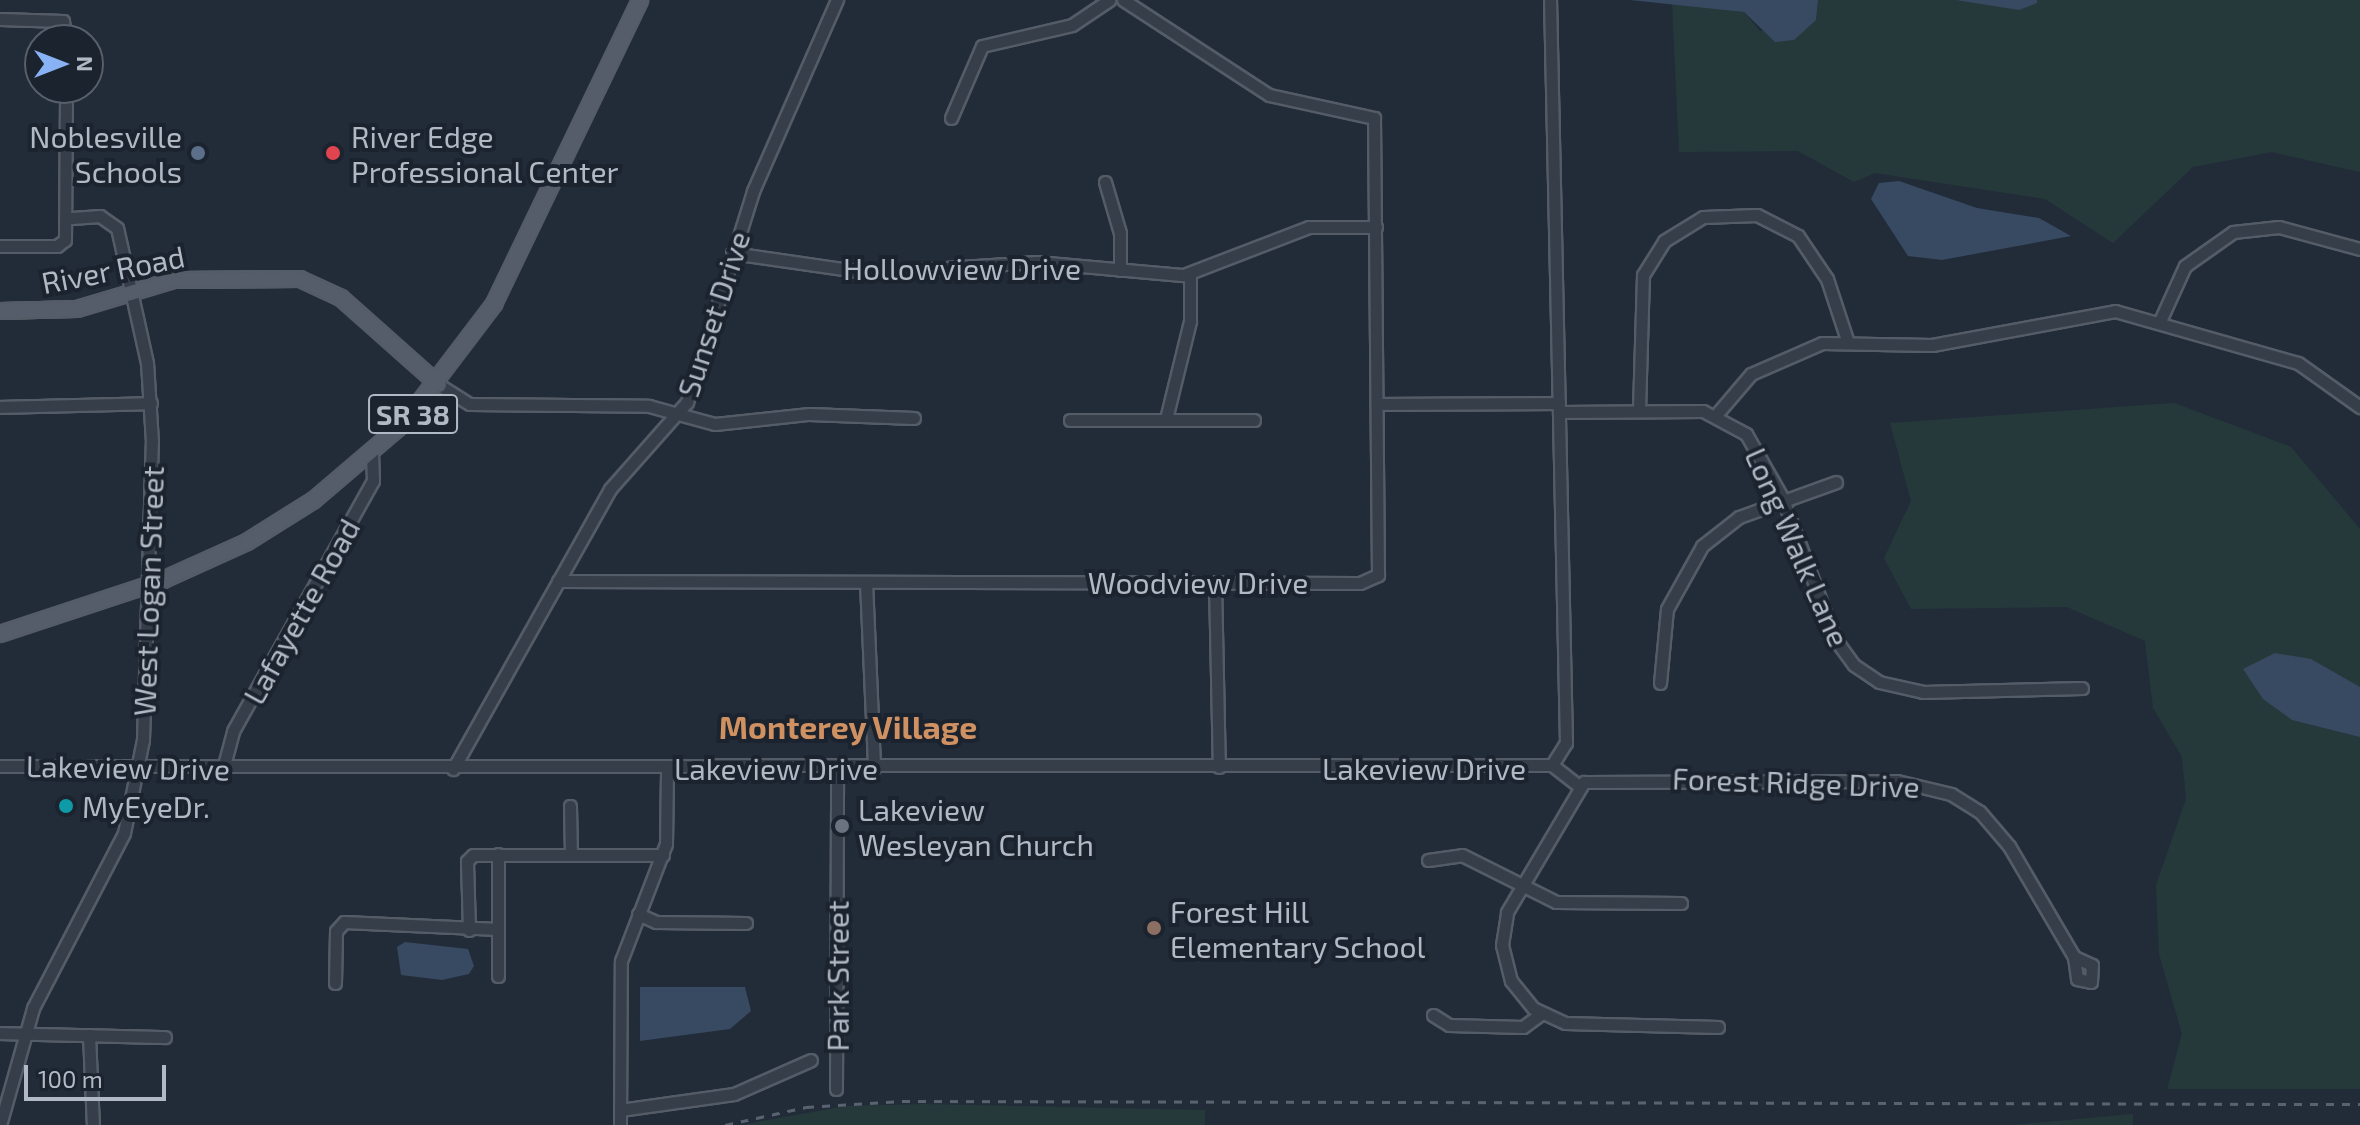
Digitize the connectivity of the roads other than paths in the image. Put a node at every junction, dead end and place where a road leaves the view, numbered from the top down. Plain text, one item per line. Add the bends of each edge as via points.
1 (640, 0) edge
2 (837, 0) edge
3 (1109, 0) edge
4 (1123, 0) edge
5 (1550, 0) edge
6 (0, 19) edge
7 (63, 24) edge
8 (66, 104) edge
9 (951, 118) dead end
10 (1105, 182) dead end
11 (68, 218) junction
12 (1376, 227) junction
13 (0, 246) edge
14 (2360, 249) edge
15 (732, 253) junction
16 (1120, 270) junction
17 (1190, 274) junction
18 (133, 293) junction
19 (0, 311) edge
20 (2160, 321) junction
21 (1847, 340) junction
22 (439, 385) junction
23 (151, 403) junction
24 (1380, 404) junction
25 (0, 407) edge
26 (2360, 407) edge
27 (1559, 408) junction
28 (1639, 410) junction
29 (679, 415) junction
30 (1716, 415) junction
31 (914, 418) dead end
32 (1166, 419) junction
33 (1070, 420) dead end
34 (1254, 420) dead end
35 (372, 454) junction
36 (1836, 482) dead end
37 (1782, 497) junction
38 (558, 581) junction
39 (866, 582) junction
40 (1215, 582) junction
41 (144, 587) junction
42 (0, 634) edge
43 (1660, 683) dead end
44 (2082, 688) dead end
45 (1552, 765) junction
46 (0, 766) edge
47 (1219, 767) junction
48 (139, 768) junction
49 (667, 768) junction
50 (837, 768) junction
51 (874, 768) junction
52 (223, 769) junction
53 (453, 769) junction
54 (1580, 787) junction
55 (570, 806) dead end
56 (571, 853) junction
57 (498, 854) junction
58 (663, 855) junction
59 (1428, 860) dead end
60 (1520, 885) junction
61 (1681, 903) dead end
62 (638, 914) junction
63 (746, 923) dead end
64 (498, 929) junction
65 (469, 930) junction
66 (2074, 957) dead end
67 (498, 976) dead end
68 (335, 983) dead end
69 (1541, 1014) junction
70 (1433, 1015) dead end
71 (1718, 1027) dead end
72 (0, 1033) edge
73 (24, 1034) junction
74 (89, 1035) junction
75 (165, 1037) dead end
76 (811, 1060) dead end
77 (836, 1089) dead end
78 (620, 1110) junction
79 (0, 1125) edge
80 (93, 1125) edge
81 (620, 1125) edge

1 - 22 main road, SR 38 via 505,285
2 - 15 street, Sunset Drive via 774,137
3 - 9 street via 1072,25 982,46
4 - 12 street, Woodview Drive via 1269,95 1374,118
5 - 27 street, Lakeview Drive
6 - 7 street
8 - 11 street
10 - 16 street via 1120,233
11 - 13 street via 64,243
11 - 18 street, West Logan Street via 109,219
12 - 17 street, Hollowview Drive via 1309,227
12 - 24 street, Woodview Drive
14 - 20 street via 2279,227 2233,232 2185,266
15 - 16 street, Hollowview Drive via 870,273 1037,262
15 - 29 street, Sunset Drive
16 - 17 street, Hollowview Drive
17 - 32 street via 1190,321
18 - 19 main road, River Road via 77,309
18 - 22 main road, River Road via 195,278 300,279 341,298
18 - 23 street, West Logan Street
20 - 21 street via 2103,311 1932,345
20 - 26 street via 2308,367
21 - 28 street via 1827,279 1798,236 1757,215 1703,217 1664,241 1643,275
21 - 30 street via 1751,374
22 - 29 street via 470,404 633,405
22 - 35 main road, SR 38
23 - 25 street
23 - 41 street, West Logan Street
24 - 27 street
24 - 40 street, Woodview Drive via 1378,575 1360,583
27 - 28 street
27 - 45 street, Lakeview Drive via 1566,743
28 - 30 street
29 - 31 street via 728,425 794,414
29 - 38 street, Sunset Drive via 610,489
30 - 37 street, Long Walk Lane via 1756,444
32 - 33 street
32 - 34 street
35 - 41 main road, SR 38 via 247,542
35 - 52 street, Lafayette Road via 373,481 233,731
36 - 37 street
37 - 43 street via 1720,528 1688,563 1667,609
37 - 44 street, Long Walk Lane via 1835,639 1865,674 1923,692
38 - 39 street, Woodview Drive
38 - 53 street, Sunset Drive
39 - 40 street, Woodview Drive
39 - 51 street
40 - 47 street
41 - 42 main road, SR 38
41 - 48 street, West Logan Street
45 - 47 street, Lakeview Drive
45 - 54 street, Lakeview Drive
46 - 48 street, Lakeview Drive
47 - 51 street, Lakeview Drive
48 - 52 street, Lakeview Drive
48 - 73 street, West Logan Street via 117,852
49 - 50 street, Lakeview Drive
49 - 53 street, Lakeview Drive
49 - 58 street via 671,810
50 - 51 street, Lakeview Drive
50 - 77 street, Park Street
52 - 53 street, Lakeview Drive
54 - 60 street
54 - 66 street, Forest Ridge Drive via 1588,780 1646,777 1932,787 1966,802 2000,834
55 - 56 street
56 - 57 street
56 - 58 street
57 - 64 street
57 - 65 street via 469,857
58 - 62 street
59 - 60 street via 1462,855
60 - 61 street via 1556,902
60 - 69 street via 1502,945 1511,981
62 - 63 street via 656,922
62 - 78 street via 621,961
64 - 65 street
64 - 67 street
65 - 68 street via 344,922 336,931
69 - 70 street via 1523,1027 1449,1025
69 - 71 street via 1577,1026
72 - 73 street
73 - 74 street
73 - 79 street, West Logan Street
74 - 75 street
74 - 80 street
76 - 78 street via 734,1094
78 - 81 street

